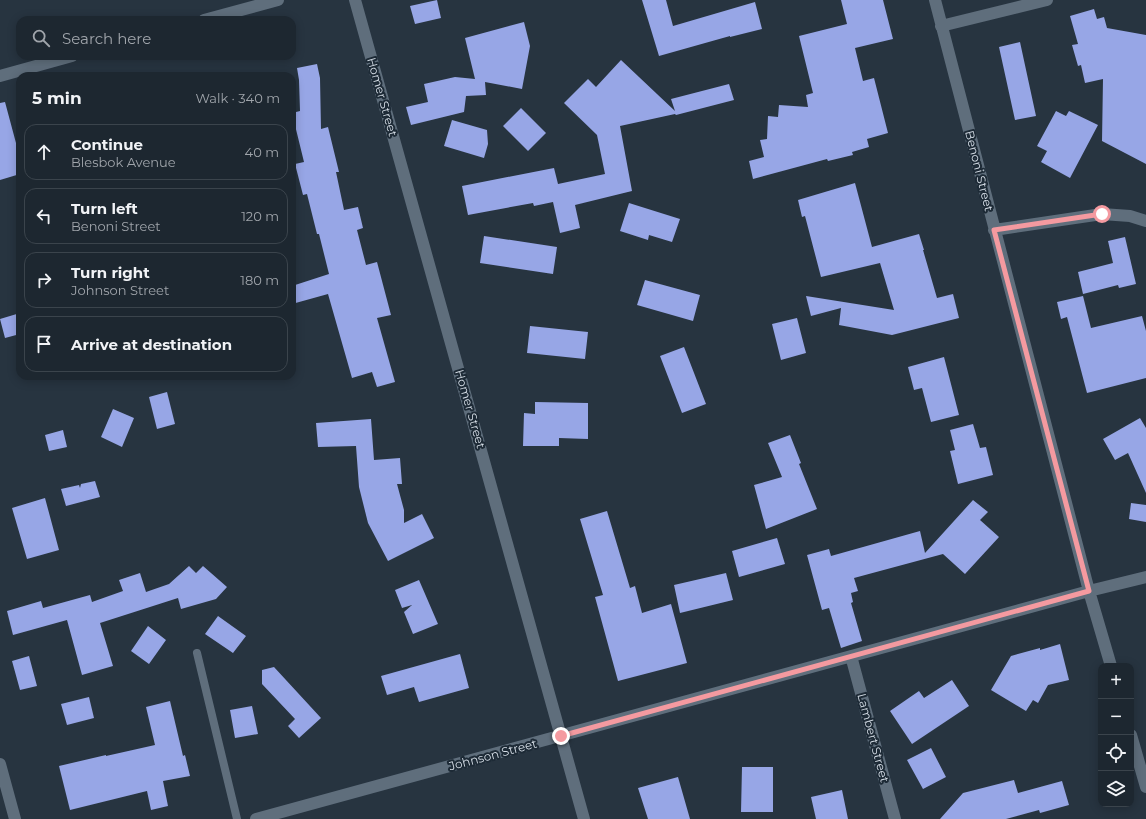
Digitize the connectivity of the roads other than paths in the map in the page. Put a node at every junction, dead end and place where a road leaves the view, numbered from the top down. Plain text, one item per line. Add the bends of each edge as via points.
1 (278, 0) edge
2 (355, 0) edge
3 (935, 0) edge
4 (1047, 0) edge
5 (219, 16) edge
6 (941, 26) junction
7 (58, 60) edge
8 (0, 76) edge
9 (1146, 221) edge
10 (994, 230) junction
11 (1146, 577) edge
12 (1089, 591) junction
13 (197, 653) dead end
14 (851, 656) junction
15 (1110, 663) edge
16 (561, 736) junction
17 (1134, 745) edge
18 (0, 764) edge
19 (1146, 787) edge
20 (15, 819) edge
21 (237, 819) edge
22 (256, 819) edge
23 (584, 819) edge
24 (895, 819) edge

1 - 5 street
2 - 16 street, Homer Street
3 - 6 street, Benoni Street
4 - 6 street
6 - 10 street, Benoni Street
7 - 8 street
9 - 10 street via 1130,216 1102,214
10 - 12 street, Benoni Street
11 - 12 street, Johnson Street
12 - 14 street, Johnson Street
12 - 15 street, Benoni Street
13 - 21 lane
14 - 16 street, Johnson Street
14 - 24 street, Lambert Street
16 - 22 street, Johnson Street
16 - 23 street, Homer Street
17 - 19 street
18 - 20 street

